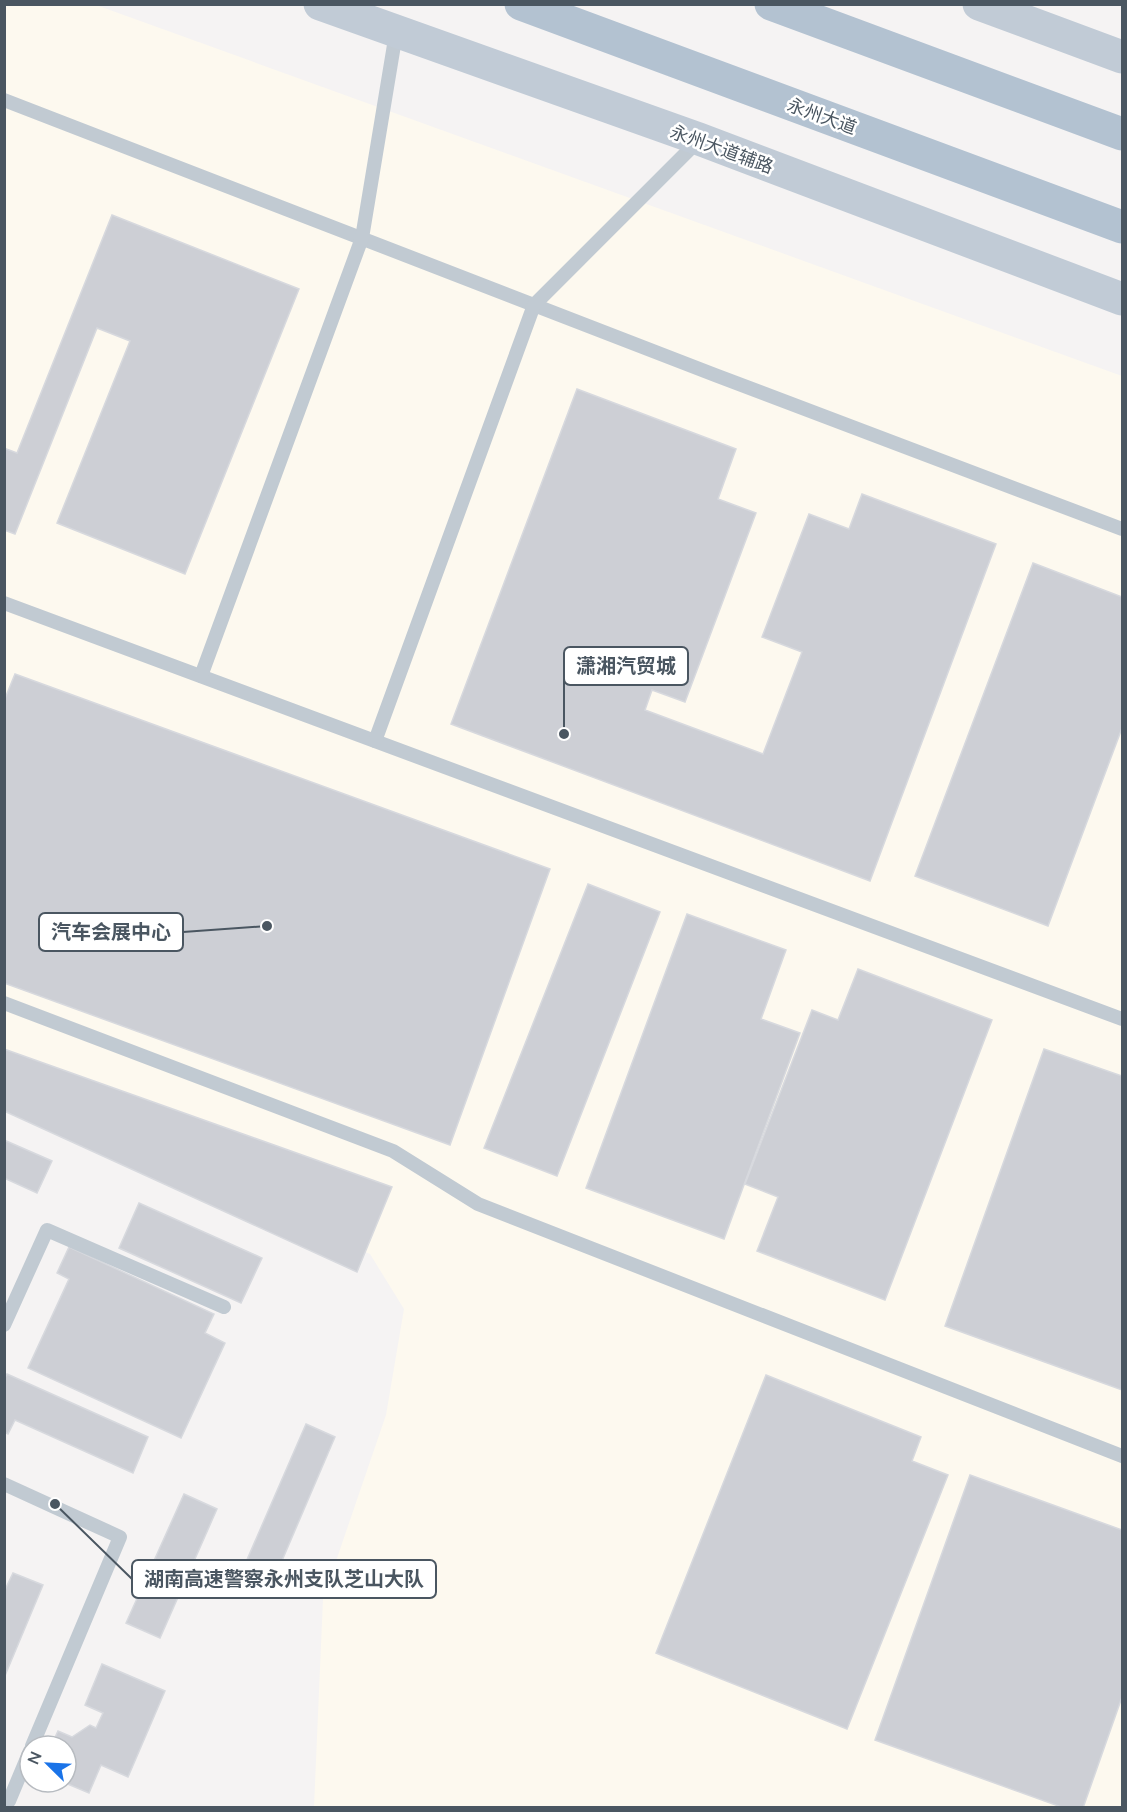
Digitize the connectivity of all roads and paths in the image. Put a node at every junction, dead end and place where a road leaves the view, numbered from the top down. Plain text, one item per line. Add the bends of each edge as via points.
1 (320, 4) edge
2 (521, 4) edge
3 (771, 4) edge
4 (979, 4) edge
5 (396, 33) junction
6 (1122, 57) edge
7 (4, 100) edge
8 (1122, 134) edge
9 (699, 139) junction
10 (1122, 227) edge
11 (362, 238) junction
12 (1122, 299) edge
13 (534, 305) junction
14 (1122, 529) edge
15 (6, 608) edge
16 (201, 676) junction
17 (375, 741) junction
18 (4, 1003) edge
19 (1122, 1019) edge
20 (224, 1307) dead end
21 (4, 1325) edge
22 (1122, 1456) edge
23 (4, 1484) edge
24 (37, 1734) edge
25 (18, 1780) edge
26 (4, 1799) edge

1 - 5 main road, 永州大道辅路
2 - 10 main road, 永州大道
3 - 8 main road
4 - 6 main road
5 - 9 main road, 永州大道辅路
5 - 11 lane
7 - 11 lane
9 - 12 main road, 永州大道辅路
9 - 13 lane
11 - 13 lane
11 - 16 lane
13 - 14 lane
13 - 17 lane
15 - 16 lane
16 - 17 lane
17 - 19 lane
18 - 22 lane via 393,1151 478,1204
20 - 21 lane via 47,1230
23 - 24 lane via 120,1537
25 - 26 lane via 9,1801

